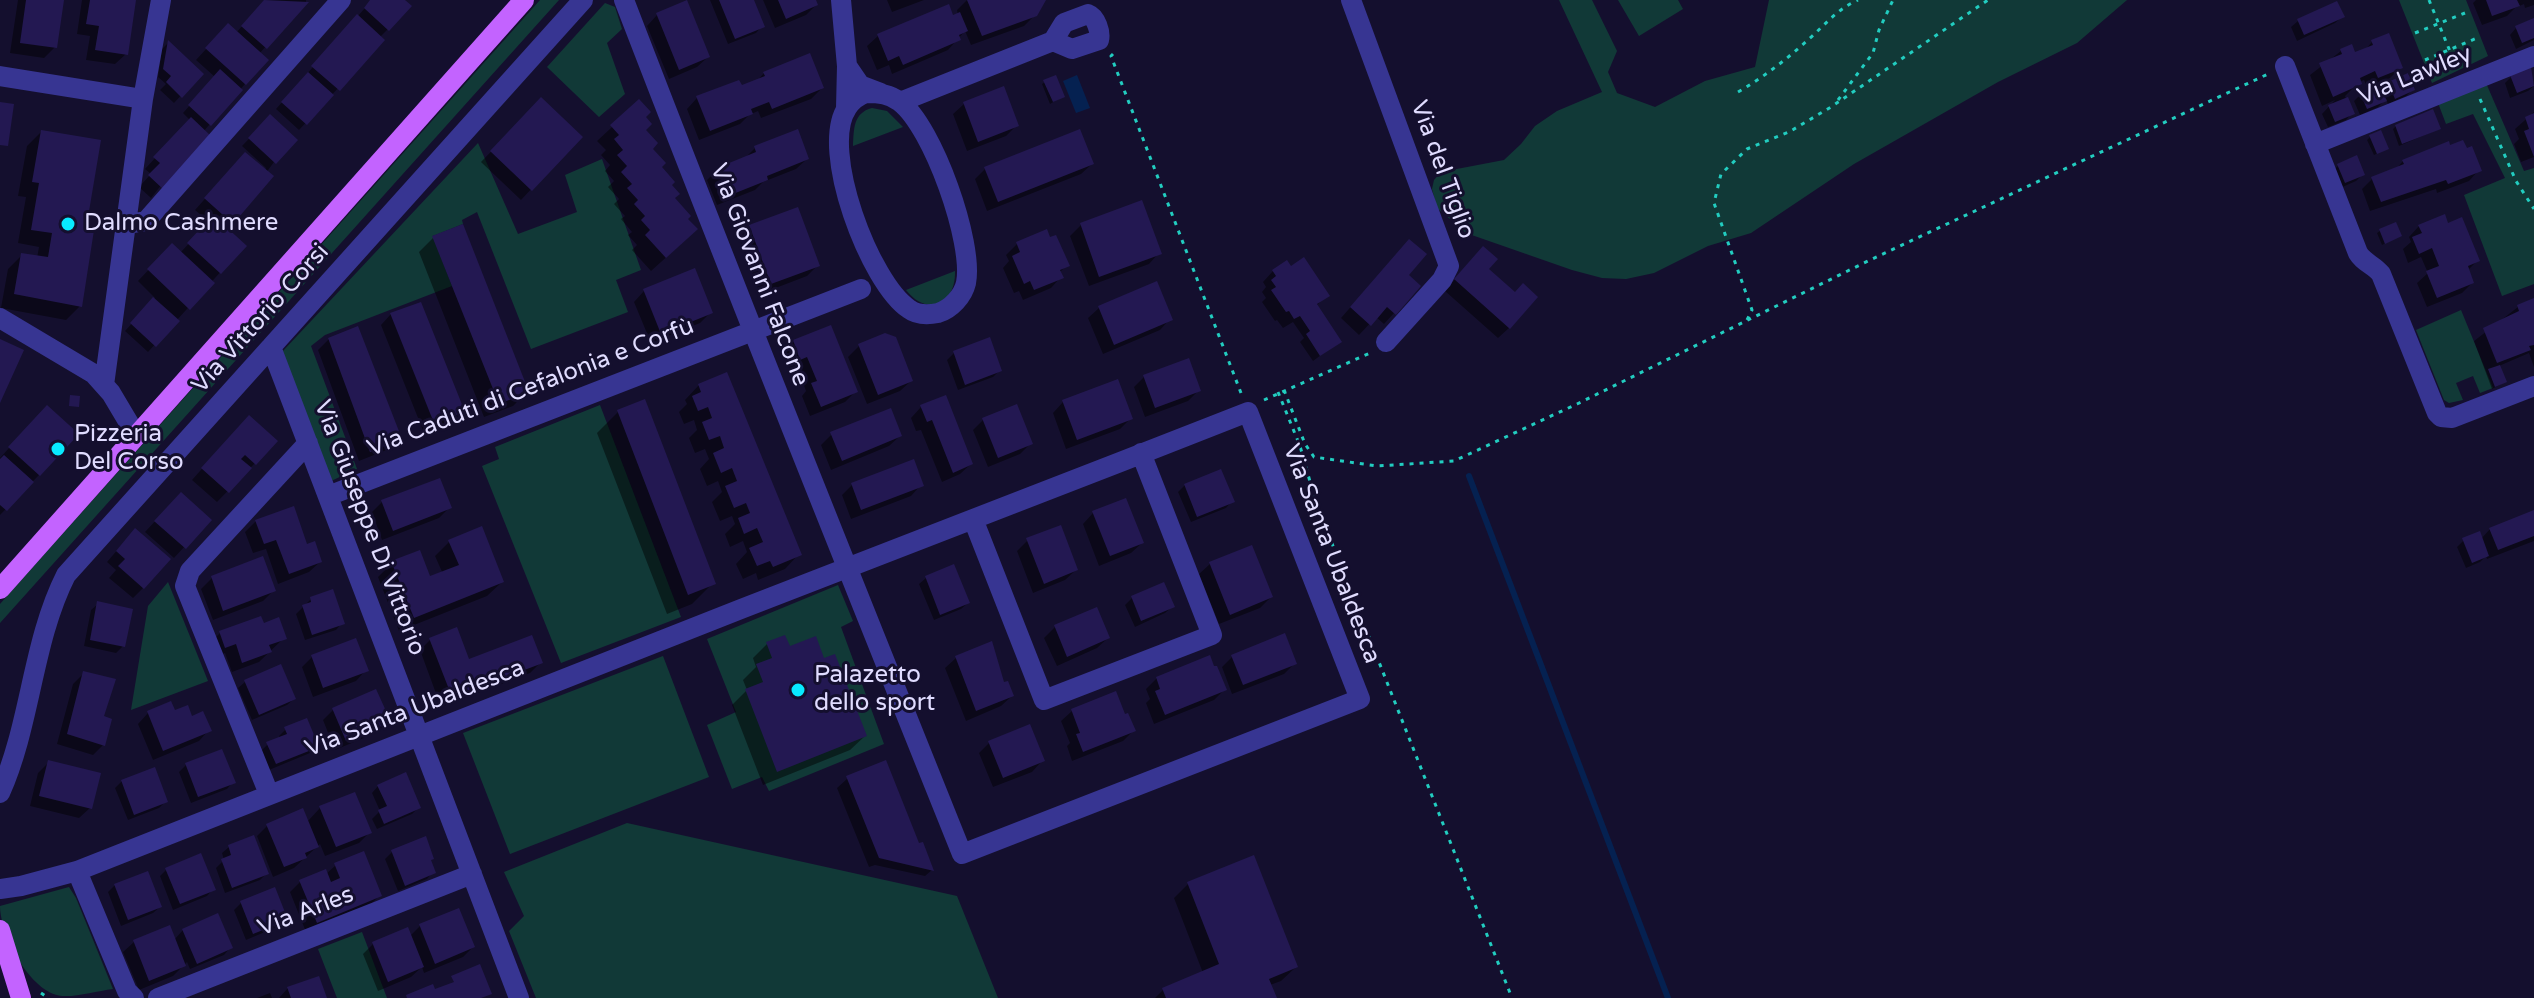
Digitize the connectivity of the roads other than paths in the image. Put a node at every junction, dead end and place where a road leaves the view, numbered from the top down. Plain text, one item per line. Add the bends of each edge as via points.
1 (161, 0) edge
2 (341, 0) edge
3 (524, 0) edge
4 (583, 0) edge
5 (624, 0) edge
6 (841, 0) edge
7 (1351, 0) edge
8 (1053, 41) dead end
9 (2534, 56) edge
10 (847, 66) junction
11 (2285, 66) road end
12 (0, 76) edge
13 (890, 98) junction
14 (143, 99) junction
15 (846, 108) junction
16 (2315, 144) junction
17 (128, 224) junction
18 (869, 253) junction
19 (861, 289) junction
20 (893, 293) junction
21 (0, 318) edge
22 (752, 329) junction
23 (1386, 342) road end
24 (271, 347) junction
25 (104, 385) junction
26 (2534, 386) edge
27 (136, 435) junction
28 (308, 443) junction
29 (1141, 453) junction
30 (328, 496) junction
31 (973, 519) junction
32 (847, 568) junction
33 (0, 589) edge
34 (420, 735) junction
35 (0, 793) edge
36 (269, 794) junction
37 (77, 871) junction
38 (472, 874) junction
39 (0, 889) edge
40 (0, 930) edge
41 (21, 998) edge
42 (134, 998) edge
43 (158, 998) edge
44 (519, 998) edge

1 - 14 street
2 - 17 street via 146,221
3 - 27 main road
4 - 24 street, Via Vittorio Corsi
5 - 22 street, Via Giovanni Falcone
6 - 10 street
7 - 23 street, Via del Tiglio via 1449,266
8 - 13 street
9 - 16 street, Via Lawley
10 - 13 street via 860,85
10 - 15 street
11 - 16 street
12 - 14 street
13 - 15 street via 866,93
13 - 20 street via 921,127 944,177 967,270 962,293 936,313 910,310
14 - 17 street
15 - 18 street via 841,170
16 - 26 street via 2358,253 2381,274 2437,413 2452,418
17 - 25 street
18 - 19 street via 871,264
18 - 20 street
19 - 20 street
19 - 22 street, Via Caduti di Cefalonia e Corfù
21 - 25 street via 81,365
22 - 30 street, Via Caduti di Cefalonia e Corfù
22 - 32 street, Via Giovanni Falcone
24 - 28 street, Via Giuseppe Di Vittorio
24 - 35 street, Via Vittorio Corsi via 66,575
25 - 27 street
27 - 33 main road
28 - 30 street, Via Giuseppe Di Vittorio
28 - 36 street via 190,571 185,586
29 - 31 street, Via Santa Ubaldesca
29 - 31 street via 1212,635 1044,700
29 - 32 street, Via Santa Ubaldesca via 1248,412 1360,699 962,854
30 - 34 street, Via Giuseppe Di Vittorio
31 - 32 street, Via Santa Ubaldesca
32 - 34 street, Via Santa Ubaldesca
34 - 36 street, Via Santa Ubaldesca
34 - 38 street, Via Giuseppe Di Vittorio
36 - 37 street, Via Santa Ubaldesca
37 - 39 street, Via Santa Ubaldesca
37 - 42 street
38 - 43 street, Via Arles
38 - 44 street, Via Giuseppe Di Vittorio
40 - 41 main road

